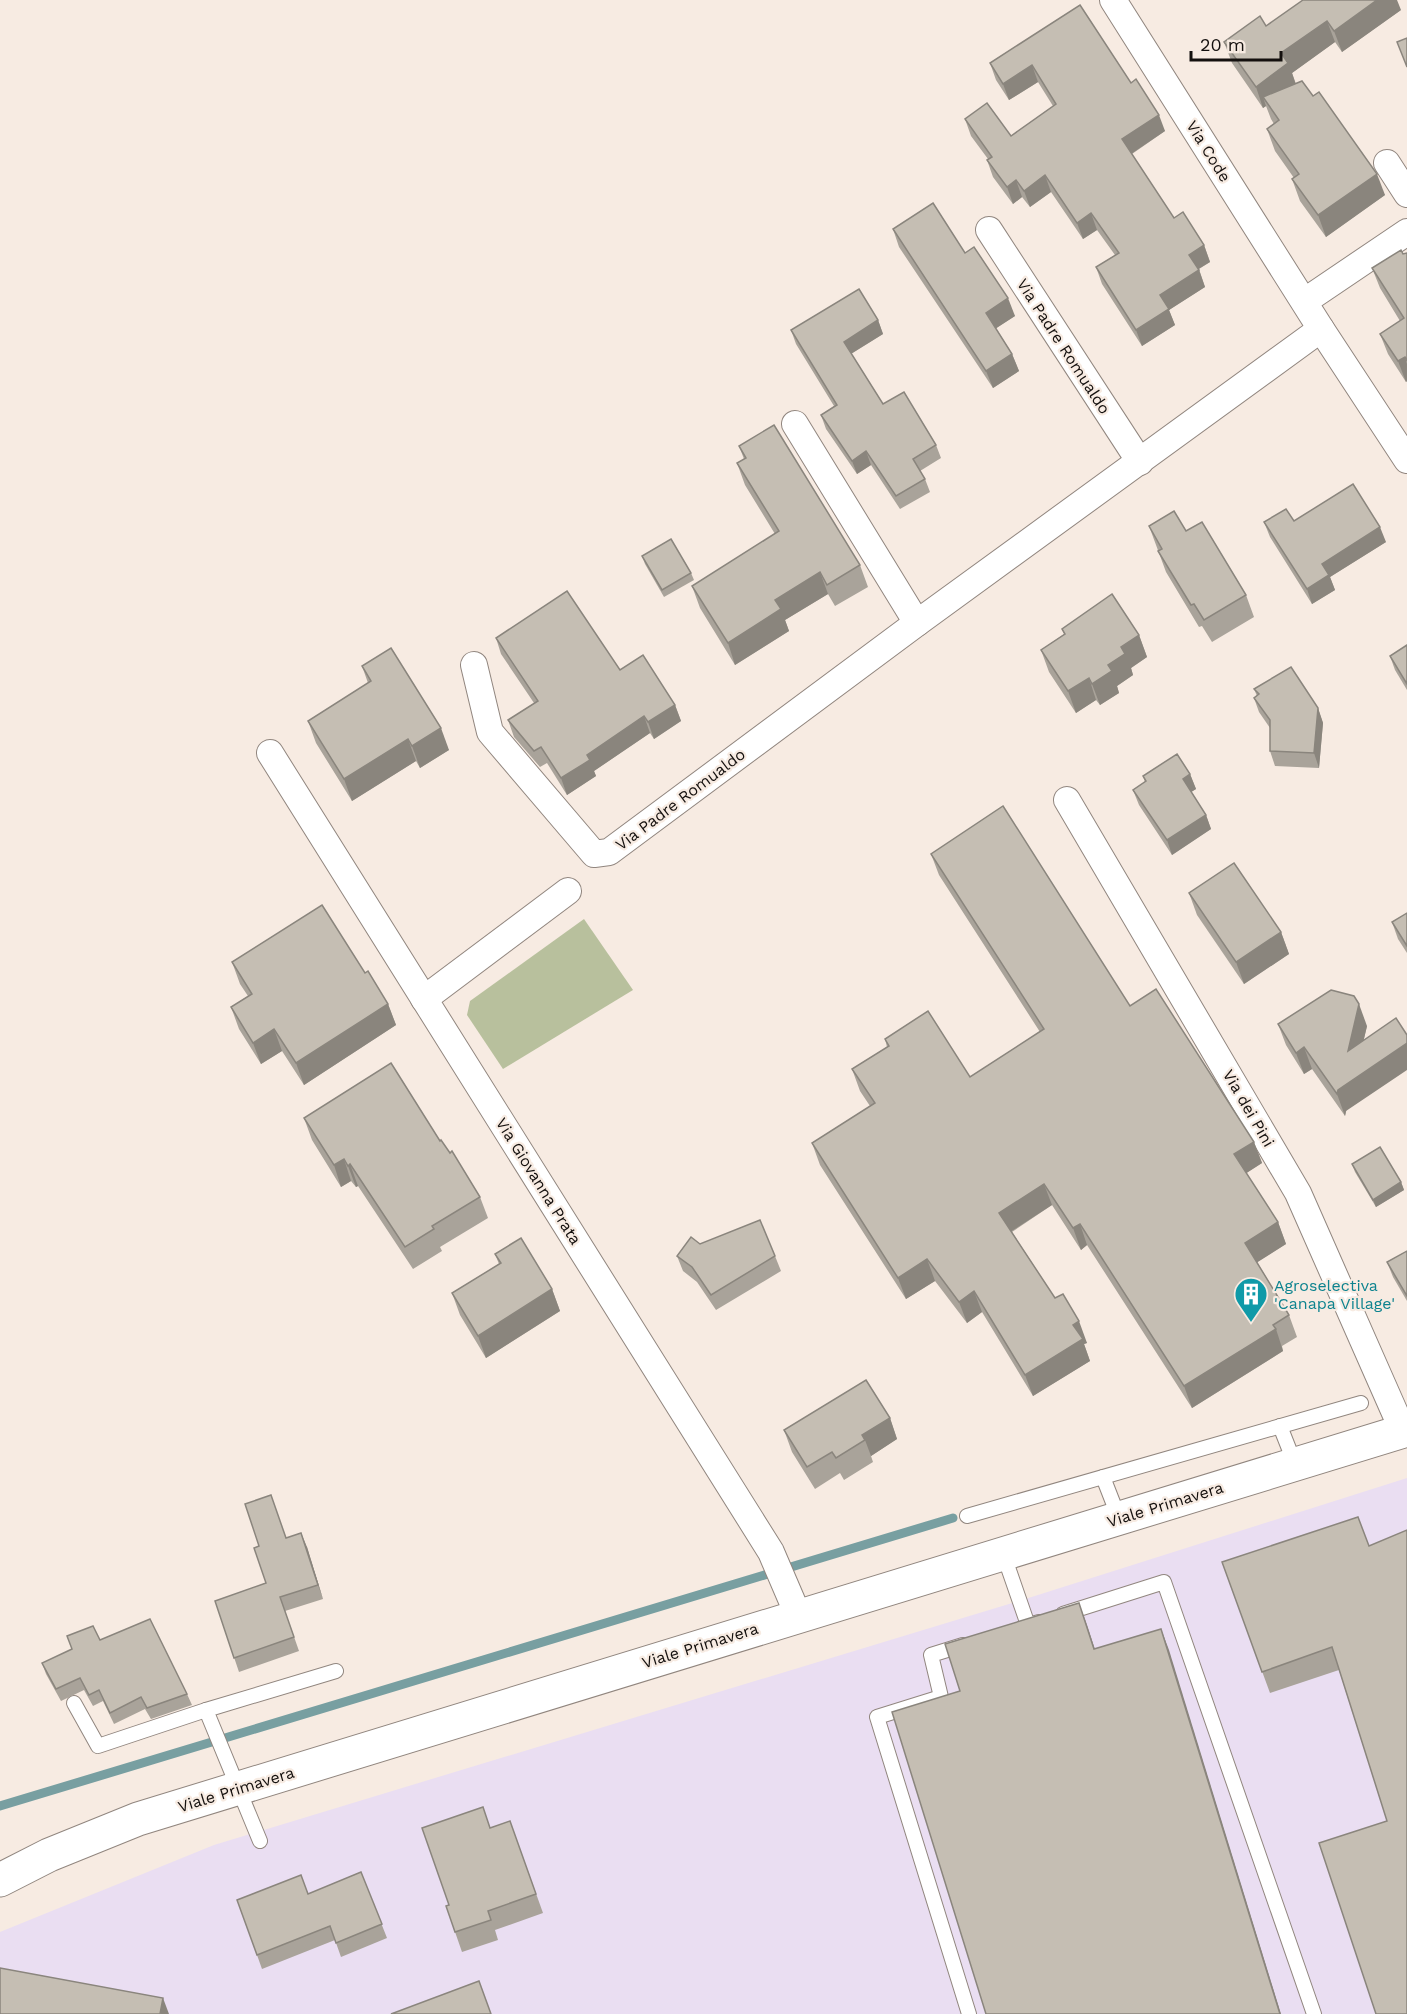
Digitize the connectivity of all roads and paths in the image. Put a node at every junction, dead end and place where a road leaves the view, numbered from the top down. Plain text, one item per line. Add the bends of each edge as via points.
1 (1113, 0) edge
2 (1387, 162) dead end
3 (1407, 194) edge
4 (989, 230) dead end
5 (1407, 232) edge
6 (1305, 301) junction
7 (1321, 329) junction
8 (795, 424) dead end
9 (1407, 460) edge
10 (1140, 462) junction
11 (917, 622) junction
12 (474, 665) dead end
13 (270, 753) dead end
14 (1067, 800) dead end
15 (568, 891) dead end
16 (424, 999) junction
17 (1361, 1403) dead end
18 (1280, 1426) junction
19 (1405, 1430) edge
20 (1295, 1464) junction
21 (1103, 1477) junction
22 (967, 1516) dead end
23 (1119, 1518) junction
24 (1003, 1553) junction
25 (794, 1607) junction
26 (974, 1642) edge
27 (336, 1671) dead end
28 (74, 1703) dead end
29 (208, 1715) junction
30 (234, 1779) junction
31 (260, 1841) dead end
32 (0, 1880) edge
33 (969, 2014) edge
34 (1314, 2014) edge

1 - 6 street, Via Code
2 - 3 street
4 - 10 street, Via Padre Romualdo
5 - 6 street
6 - 7 street, Via Code
7 - 9 street, Via Code
7 - 10 street, Via Padre Romualdo
8 - 11 street
10 - 11 street, Via Padre Romualdo
11 - 12 street, Via Padre Romualdo via 609,852 594,854 490,732
13 - 16 street, Via Giovanna Prata
14 - 19 street, Via dei Pini via 1298,1193
15 - 16 street
16 - 25 street, Via Giovanna Prata via 771,1552
17 - 18 lane
18 - 20 lane
18 - 21 lane
19 - 20 main road, Viale Primavera
20 - 23 main road, Viale Primavera
21 - 22 lane
21 - 23 lane
23 - 24 main road, Viale Primavera
24 - 25 main road, Viale Primavera
24 - 34 lane via 1023,1627 1164,1582
25 - 30 main road, Viale Primavera
26 - 33 lane via 931,1655 941,1697 877,1717
27 - 29 lane
28 - 29 lane via 98,1746
29 - 30 lane
30 - 31 lane
30 - 32 main road, Viale Primavera via 49,1855

